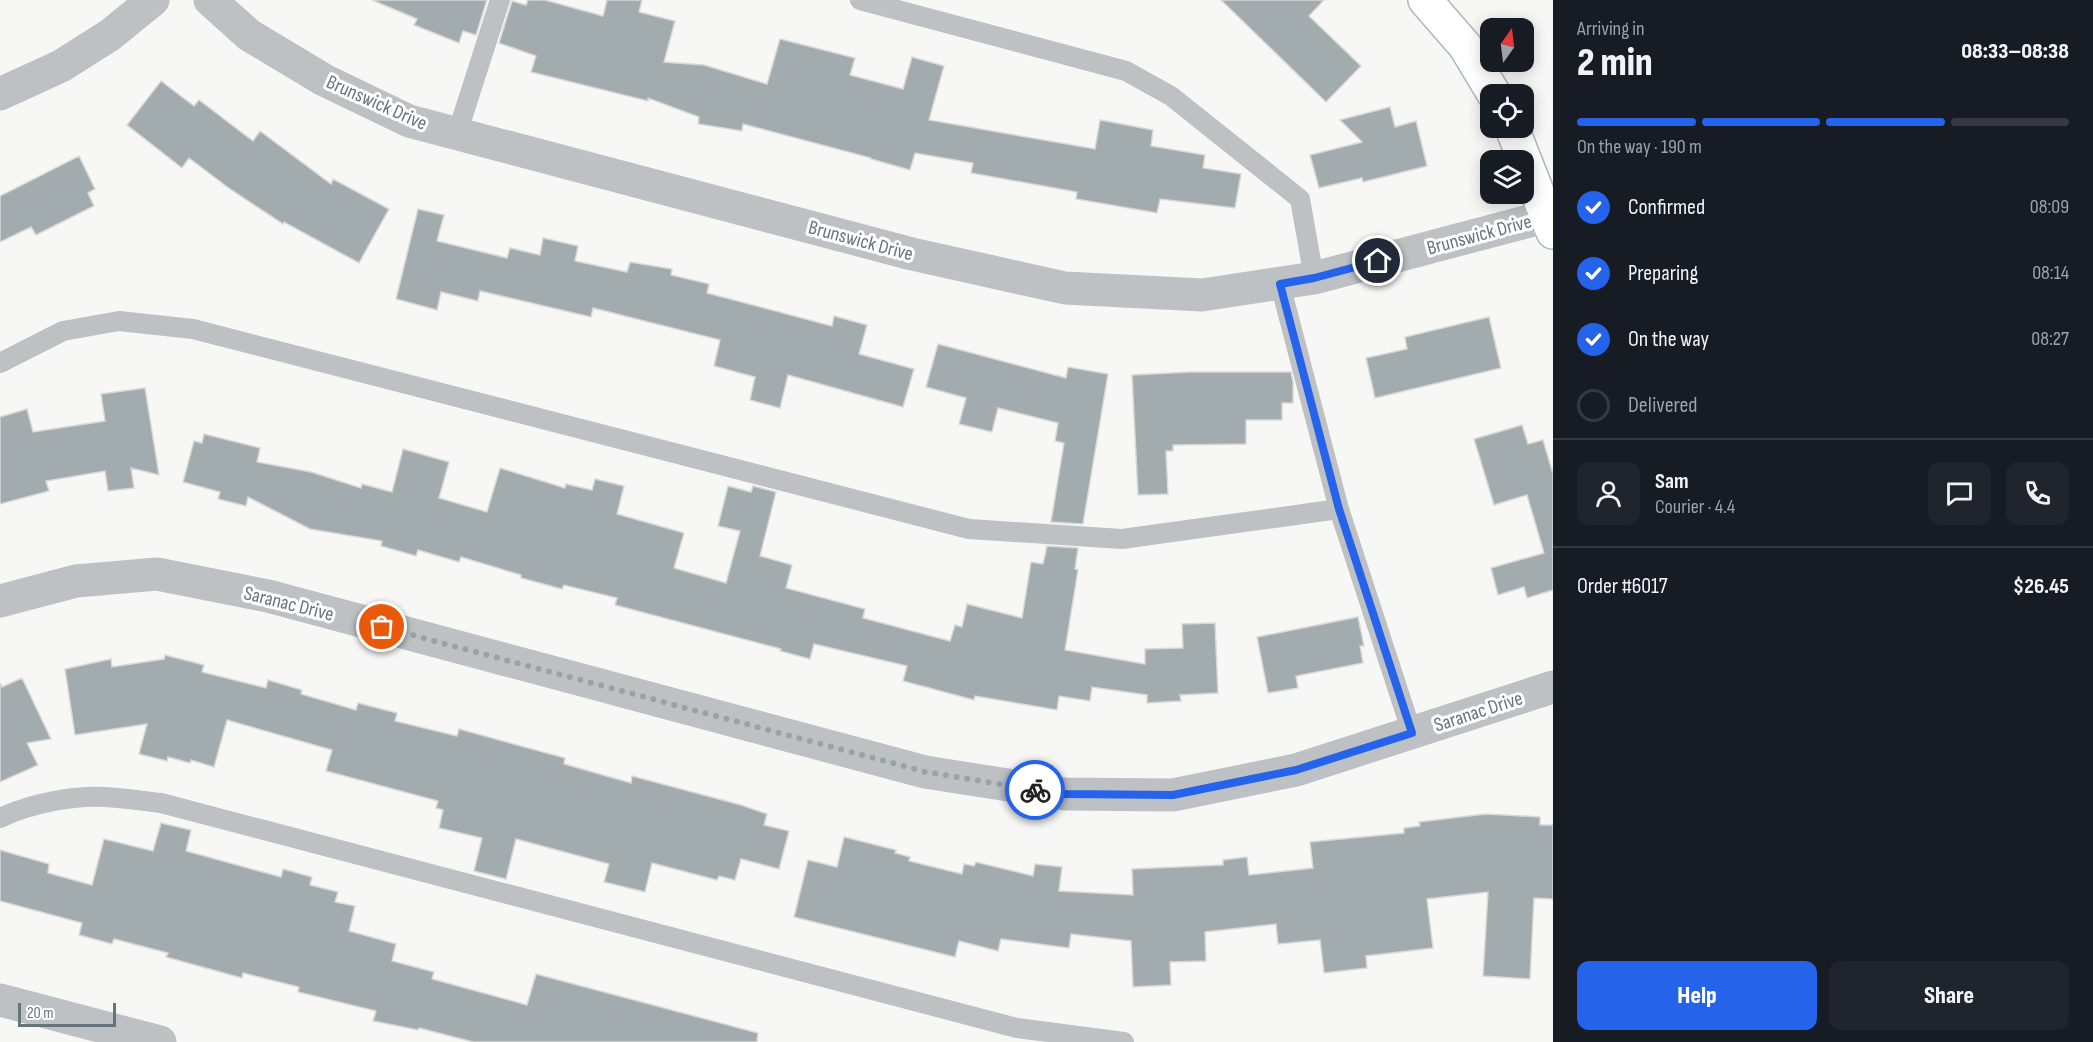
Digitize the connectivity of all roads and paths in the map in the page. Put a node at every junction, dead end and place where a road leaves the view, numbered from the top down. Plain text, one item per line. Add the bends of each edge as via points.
1 (153, 0) edge
2 (210, 0) edge
3 (500, 0) edge
4 (860, 0) edge
5 (1425, 0) edge
6 (1488, 84) edge
7 (0, 94) edge
8 (457, 134) junction
9 (1516, 138) edge
10 (1550, 224) edge
11 (1314, 278) junction
12 (1280, 284) junction
13 (0, 363) edge
14 (1339, 509) junction
15 (0, 601) edge
16 (1553, 687) edge
17 (1412, 733) junction
18 (0, 818) edge
19 (0, 1000) edge
20 (160, 1042) edge
21 (1124, 1042) edge

1 - 7 street via 110,35 61,66
2 - 8 street, Brunswick Drive via 249,35 324,80 410,121
3 - 8 lane
4 - 11 lane via 1126,70 1171,96 1300,199
5 - 6 street via 1465,46
8 - 12 street, Brunswick Drive via 912,254 1065,288 1202,295
9 - 10 street
10 - 11 street, Brunswick Drive
11 - 12 street, Brunswick Drive
12 - 14 lane
13 - 14 lane via 63,331 119,321 193,329 969,529 1122,539
14 - 17 lane
15 - 17 street, Saranac Drive via 76,581 157,574 268,596 926,772 1065,794 1173,795 1296,770
16 - 17 street, Saranac Drive
18 - 21 lane via 47,802 103,796 161,803 1017,1028
19 - 20 street

